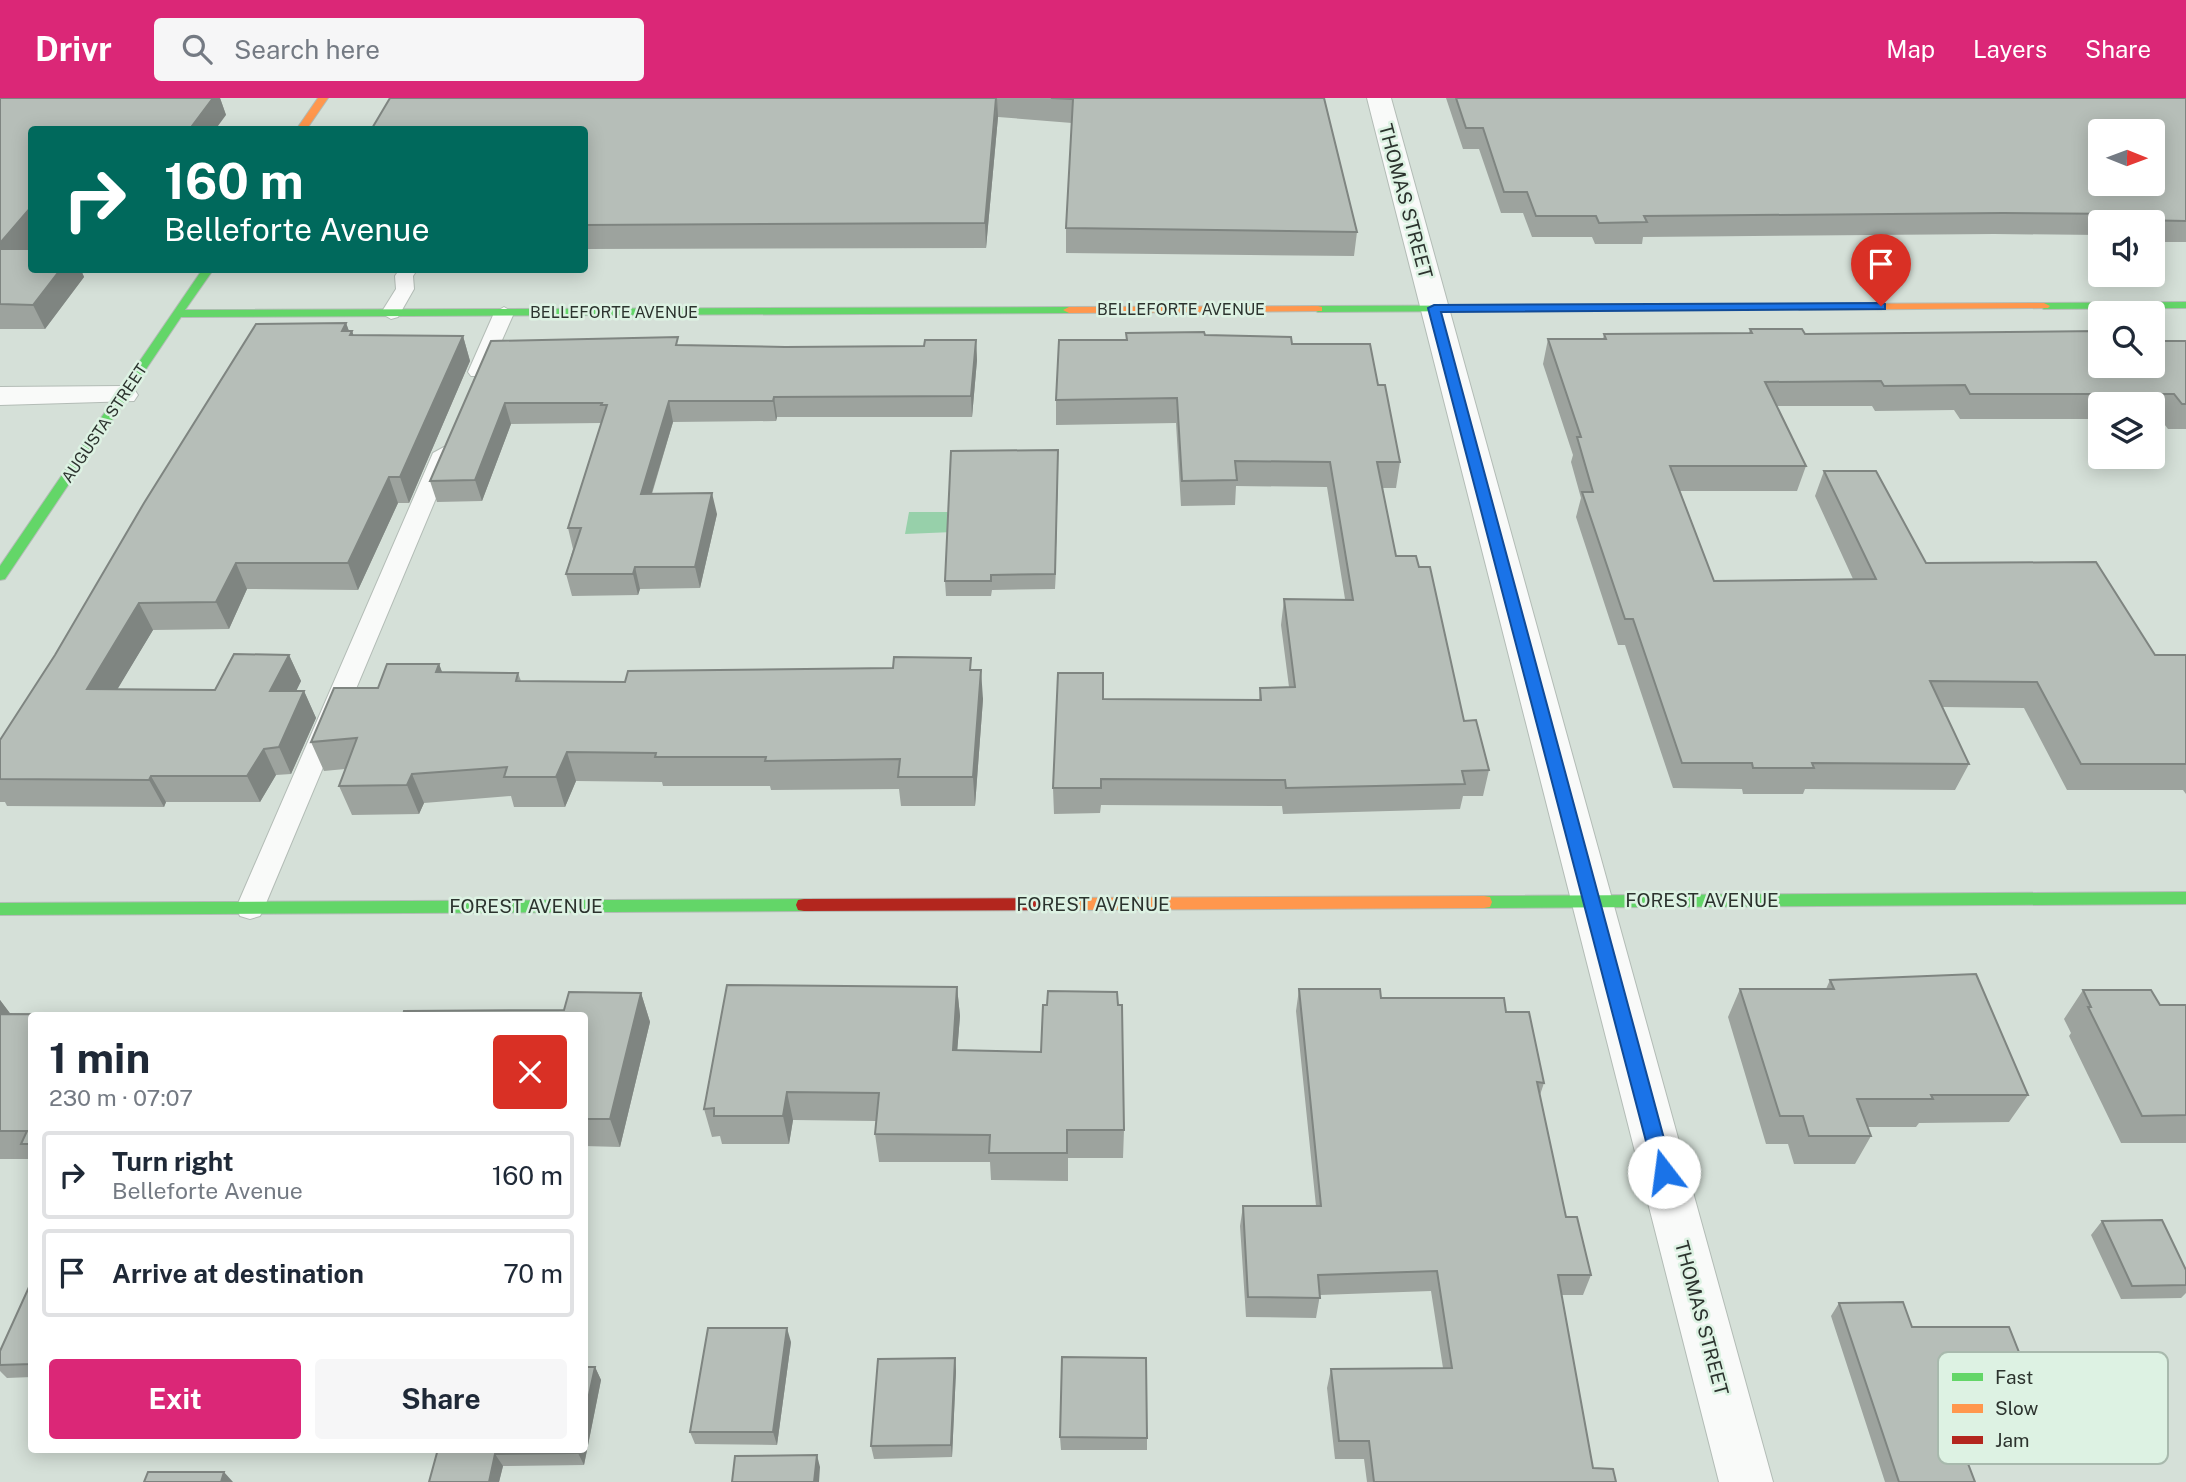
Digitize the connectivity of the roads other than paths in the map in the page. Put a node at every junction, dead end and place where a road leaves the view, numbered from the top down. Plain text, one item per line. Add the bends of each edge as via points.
1 (323, 98) edge
2 (1379, 98) edge
3 (304, 126) edge
4 (205, 273) edge
5 (406, 273) edge
6 (2186, 304) edge
7 (1434, 308) junction
8 (391, 313) junction
9 (504, 313) junction
10 (177, 314) junction
11 (471, 390) edge
12 (123, 395) junction
13 (0, 396) edge
14 (454, 428) edge
15 (0, 576) edge
16 (2186, 898) edge
17 (1592, 901) junction
18 (250, 908) junction
19 (0, 909) edge
20 (1746, 1482) edge

1 - 3 street
2 - 7 street, THOMAS STREET
4 - 10 street, AUGUSTA STREET
5 - 8 lane via 405,289
6 - 7 street, BELLEFORTE AVENUE
7 - 9 street, BELLEFORTE AVENUE
7 - 17 street, THOMAS STREET
8 - 9 street, BELLEFORTE AVENUE
8 - 10 street, BELLEFORTE AVENUE
9 - 11 lane
10 - 12 street, AUGUSTA STREET
12 - 13 street
12 - 15 street, AUGUSTA STREET
14 - 18 lane
16 - 17 street, FOREST AVENUE
17 - 18 street, FOREST AVENUE
17 - 20 street, THOMAS STREET
18 - 19 street, FOREST AVENUE

